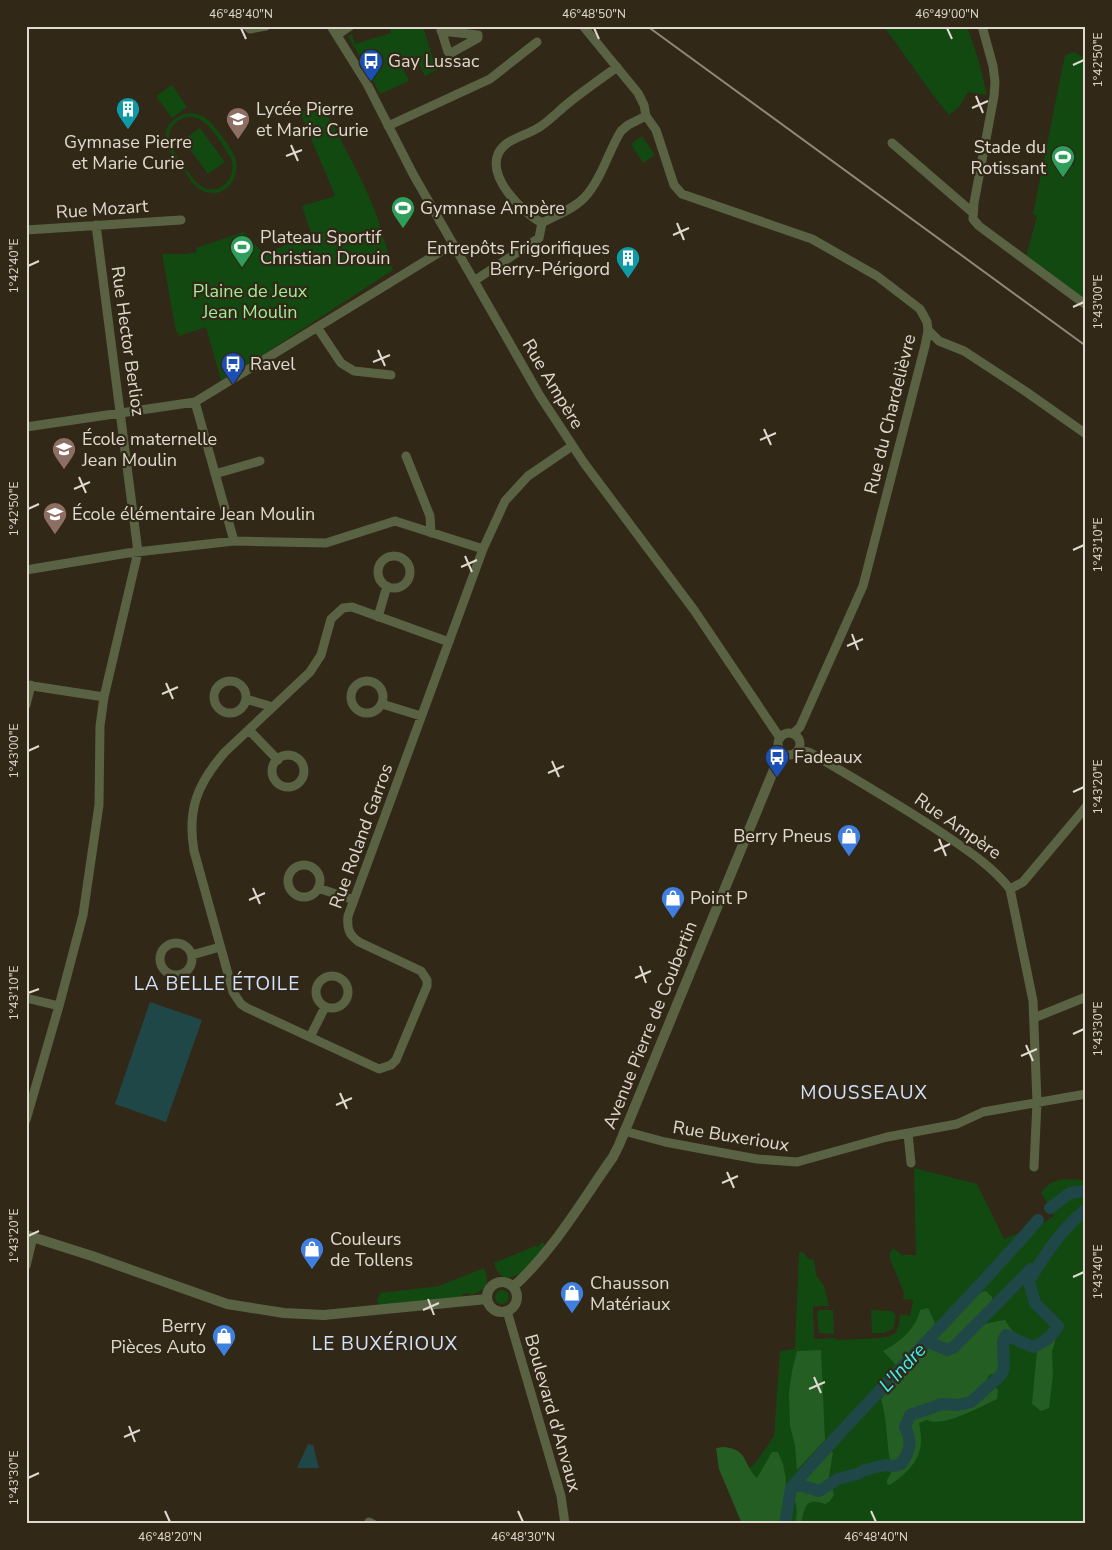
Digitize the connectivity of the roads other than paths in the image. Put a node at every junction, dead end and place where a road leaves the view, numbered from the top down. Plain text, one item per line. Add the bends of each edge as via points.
1 (247, 26) edge
2 (266, 26) edge
3 (332, 26) edge
4 (350, 26) edge
5 (583, 26) edge
6 (982, 26) edge
7 (337, 35) junction
8 (538, 42) dead end
9 (618, 67) junction
10 (646, 116) junction
11 (388, 126) junction
12 (892, 143) dead end
13 (972, 216) junction
14 (181, 220) dead end
15 (542, 223) junction
16 (96, 225) junction
17 (26, 230) edge
18 (453, 244) junction
19 (474, 281) junction
20 (1086, 305) edge
21 (317, 327) junction
22 (928, 330) junction
23 (391, 374) dead end
24 (195, 402) junction
25 (121, 413) junction
26 (26, 426) edge
27 (1086, 434) edge
28 (572, 446) junction
29 (406, 456) dead end
30 (260, 461) dead end
31 (215, 474) junction
32 (431, 533) junction
33 (234, 541) junction
34 (483, 550) junction
35 (138, 552) junction
36 (26, 570) edge
37 (388, 586) dead end
38 (378, 617) junction
39 (448, 642) junction
40 (29, 685) edge
41 (104, 698) junction
42 (246, 699) dead end
43 (382, 704) dead end
44 (26, 705) edge
45 (273, 706) junction
46 (422, 716) junction
47 (249, 730) junction
48 (793, 734) junction
49 (780, 738) junction
50 (799, 749) junction
51 (784, 754) junction
52 (278, 760) dead end
53 (1086, 807) edge
54 (318, 888) dead end
55 (1010, 888) junction
56 (354, 900) junction
57 (220, 947) junction
58 (192, 955) dead end
59 (1086, 997) edge
60 (26, 998) edge
61 (59, 1006) junction
62 (325, 1007) dead end
63 (1034, 1018) junction
64 (310, 1037) junction
65 (30, 1094) edge
66 (1086, 1094) edge
67 (1037, 1102) junction
68 (26, 1120) edge
69 (624, 1131) junction
70 (908, 1134) junction
71 (910, 1163) dead end
72 (1034, 1166) dead end
73 (30, 1236) edge
74 (26, 1266) edge
75 (513, 1287) junction
76 (487, 1299) junction
77 (507, 1311) junction
78 (565, 1524) edge

1 - 2 street via 250,29
3 - 7 street, Rue Ampère
4 - 7 street
5 - 9 street, Rue du Chardelièvre
6 - 13 street via 995,82
7 - 11 street, Rue Ampère
8 - 11 street via 490,79
9 - 10 street, Rue du Chardelièvre via 642,100
9 - 15 street via 570,101 540,128 504,146 499,153 499,174 508,193 519,207
10 - 15 street via 621,131 593,187 584,198
10 - 22 street, Rue du Chardelièvre via 656,130 674,185 682,194 812,239 876,276 920,309
11 - 18 street, Rue Ampère
12 - 13 street
13 - 20 street via 979,226
14 - 16 street, Rue Mozart
15 - 19 street via 539,238
16 - 17 street, Rue Mozart
16 - 25 street, Rue Hector Berlioz
18 - 19 street, Rue Ampère
18 - 21 street
19 - 28 street, Rue Ampère
21 - 23 street via 341,362 354,371
21 - 24 street
22 - 27 street via 939,341 964,351
22 - 48 street, Rue du Chardelièvre via 863,586 800,727
24 - 25 street
24 - 31 street
25 - 26 street
25 - 35 street, Rue Hector Berlioz
28 - 34 street, Rue Roland Garros via 528,476 505,500
28 - 49 street, Rue Ampère via 694,610
29 - 32 street via 430,516
30 - 31 street
31 - 33 street
32 - 33 street via 395,522 326,543
32 - 34 street
33 - 35 street
34 - 39 street, Rue Roland Garros
35 - 36 street
35 - 41 street, Rue Hector Berlioz
37 - 38 street
38 - 39 street, Rue Roland Garros
38 - 45 street, Rue Roland Garros via 352,607 336,613 317,662
39 - 46 street, Rue Roland Garros
40 - 41 street
40 - 44 street
41 - 61 street, Rue Hector Berlioz via 100,726 99,804 83,915
42 - 45 street
43 - 46 street
45 - 47 street, Rue Roland Garros
46 - 56 street, Rue Roland Garros
47 - 52 street
47 - 57 street, Rue Roland Garros via 213,766 193,807 191,835 194,852
48 - 49 street
48 - 50 street via 800,742
49 - 51 street via 777,745
50 - 51 street via 794,754
50 - 55 street, Rue Ampère via 906,809 981,859
51 - 69 street, Avenue Pierre de Coubertin via 775,766
53 - 55 street via 1023,882
54 - 56 street
55 - 63 street
56 - 64 street, Rue Roland Garros via 347,927 351,936 421,970 427,986 396,1060 386,1068 379,1069
57 - 58 street
57 - 64 street, Rue Roland Garros via 233,992 240,1004
59 - 63 street
60 - 61 street
61 - 65 street, Rue Hector Berlioz
62 - 64 street
63 - 67 street
65 - 68 street, Rue Hector Berlioz
66 - 67 street
67 - 70 street, Rue Buxerioux via 983,1112 957,1124
67 - 72 street
69 - 70 street, Rue Buxerioux via 713,1151 797,1162
69 - 75 street, Avenue Pierre de Coubertin via 613,1157 558,1238
70 - 71 street
73 - 74 street
73 - 76 street via 227,1304 284,1313 328,1315
75 - 76 street via 505,1283 496,1284 489,1290
75 - 77 street via 516,1301
76 - 77 street via 494,1310
77 - 78 street, Boulevard d'Anvaux via 561,1496

